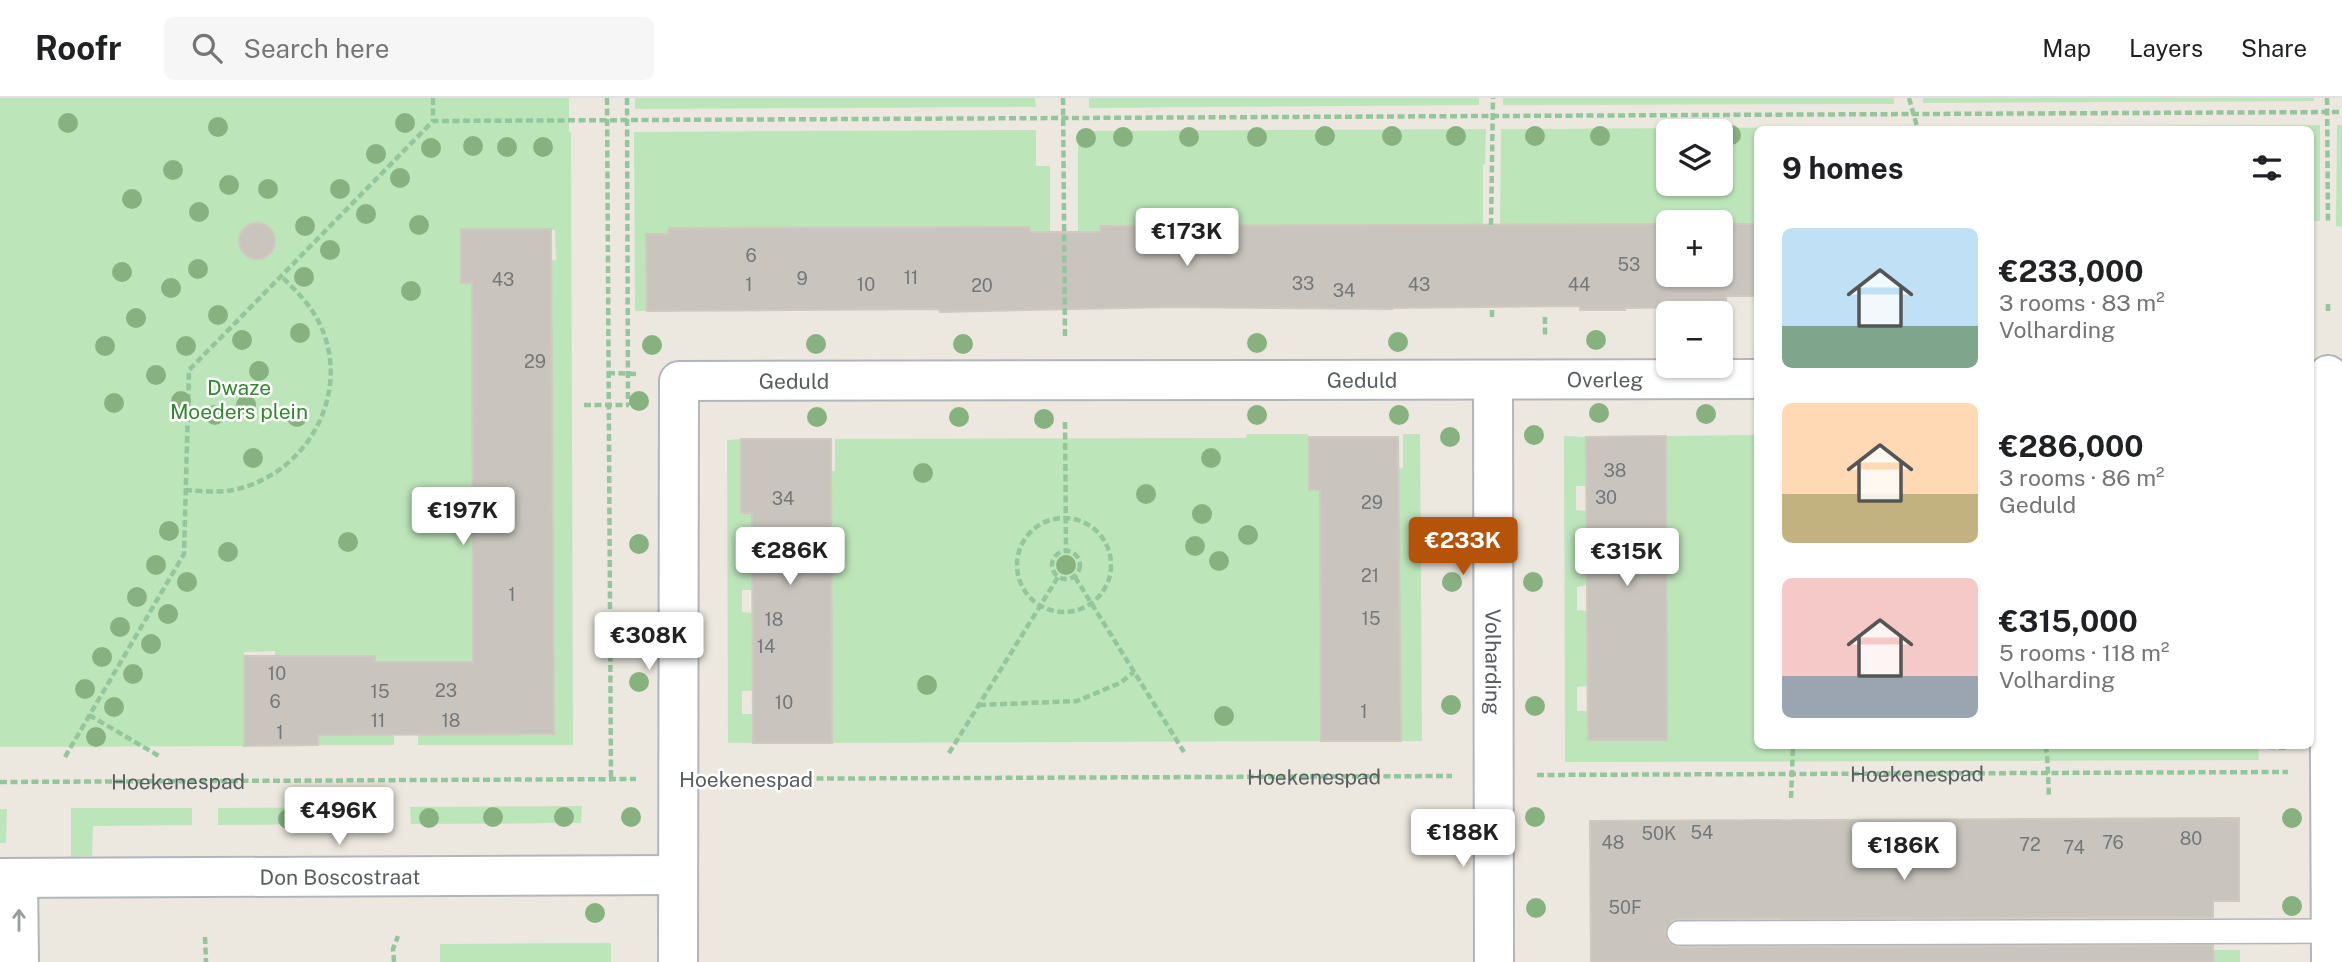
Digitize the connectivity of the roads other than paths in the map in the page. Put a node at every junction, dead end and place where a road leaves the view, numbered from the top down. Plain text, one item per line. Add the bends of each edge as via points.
1 (2327, 375) edge
2 (1754, 379) edge
3 (1493, 380) junction
4 (678, 875) junction
5 (9, 878) edge
6 (1679, 933) dead end
7 (2335, 941) edge
8 (19, 962) edge
9 (678, 962) edge
10 (1494, 962) edge

1 - 7 street
2 - 3 street, Overleg
3 - 4 street, Geduld via 679,381
3 - 10 street, Volharding
4 - 5 street, Don Boscostraat
4 - 9 street, Geduld
8 -> 5 street
6 - 7 lane

